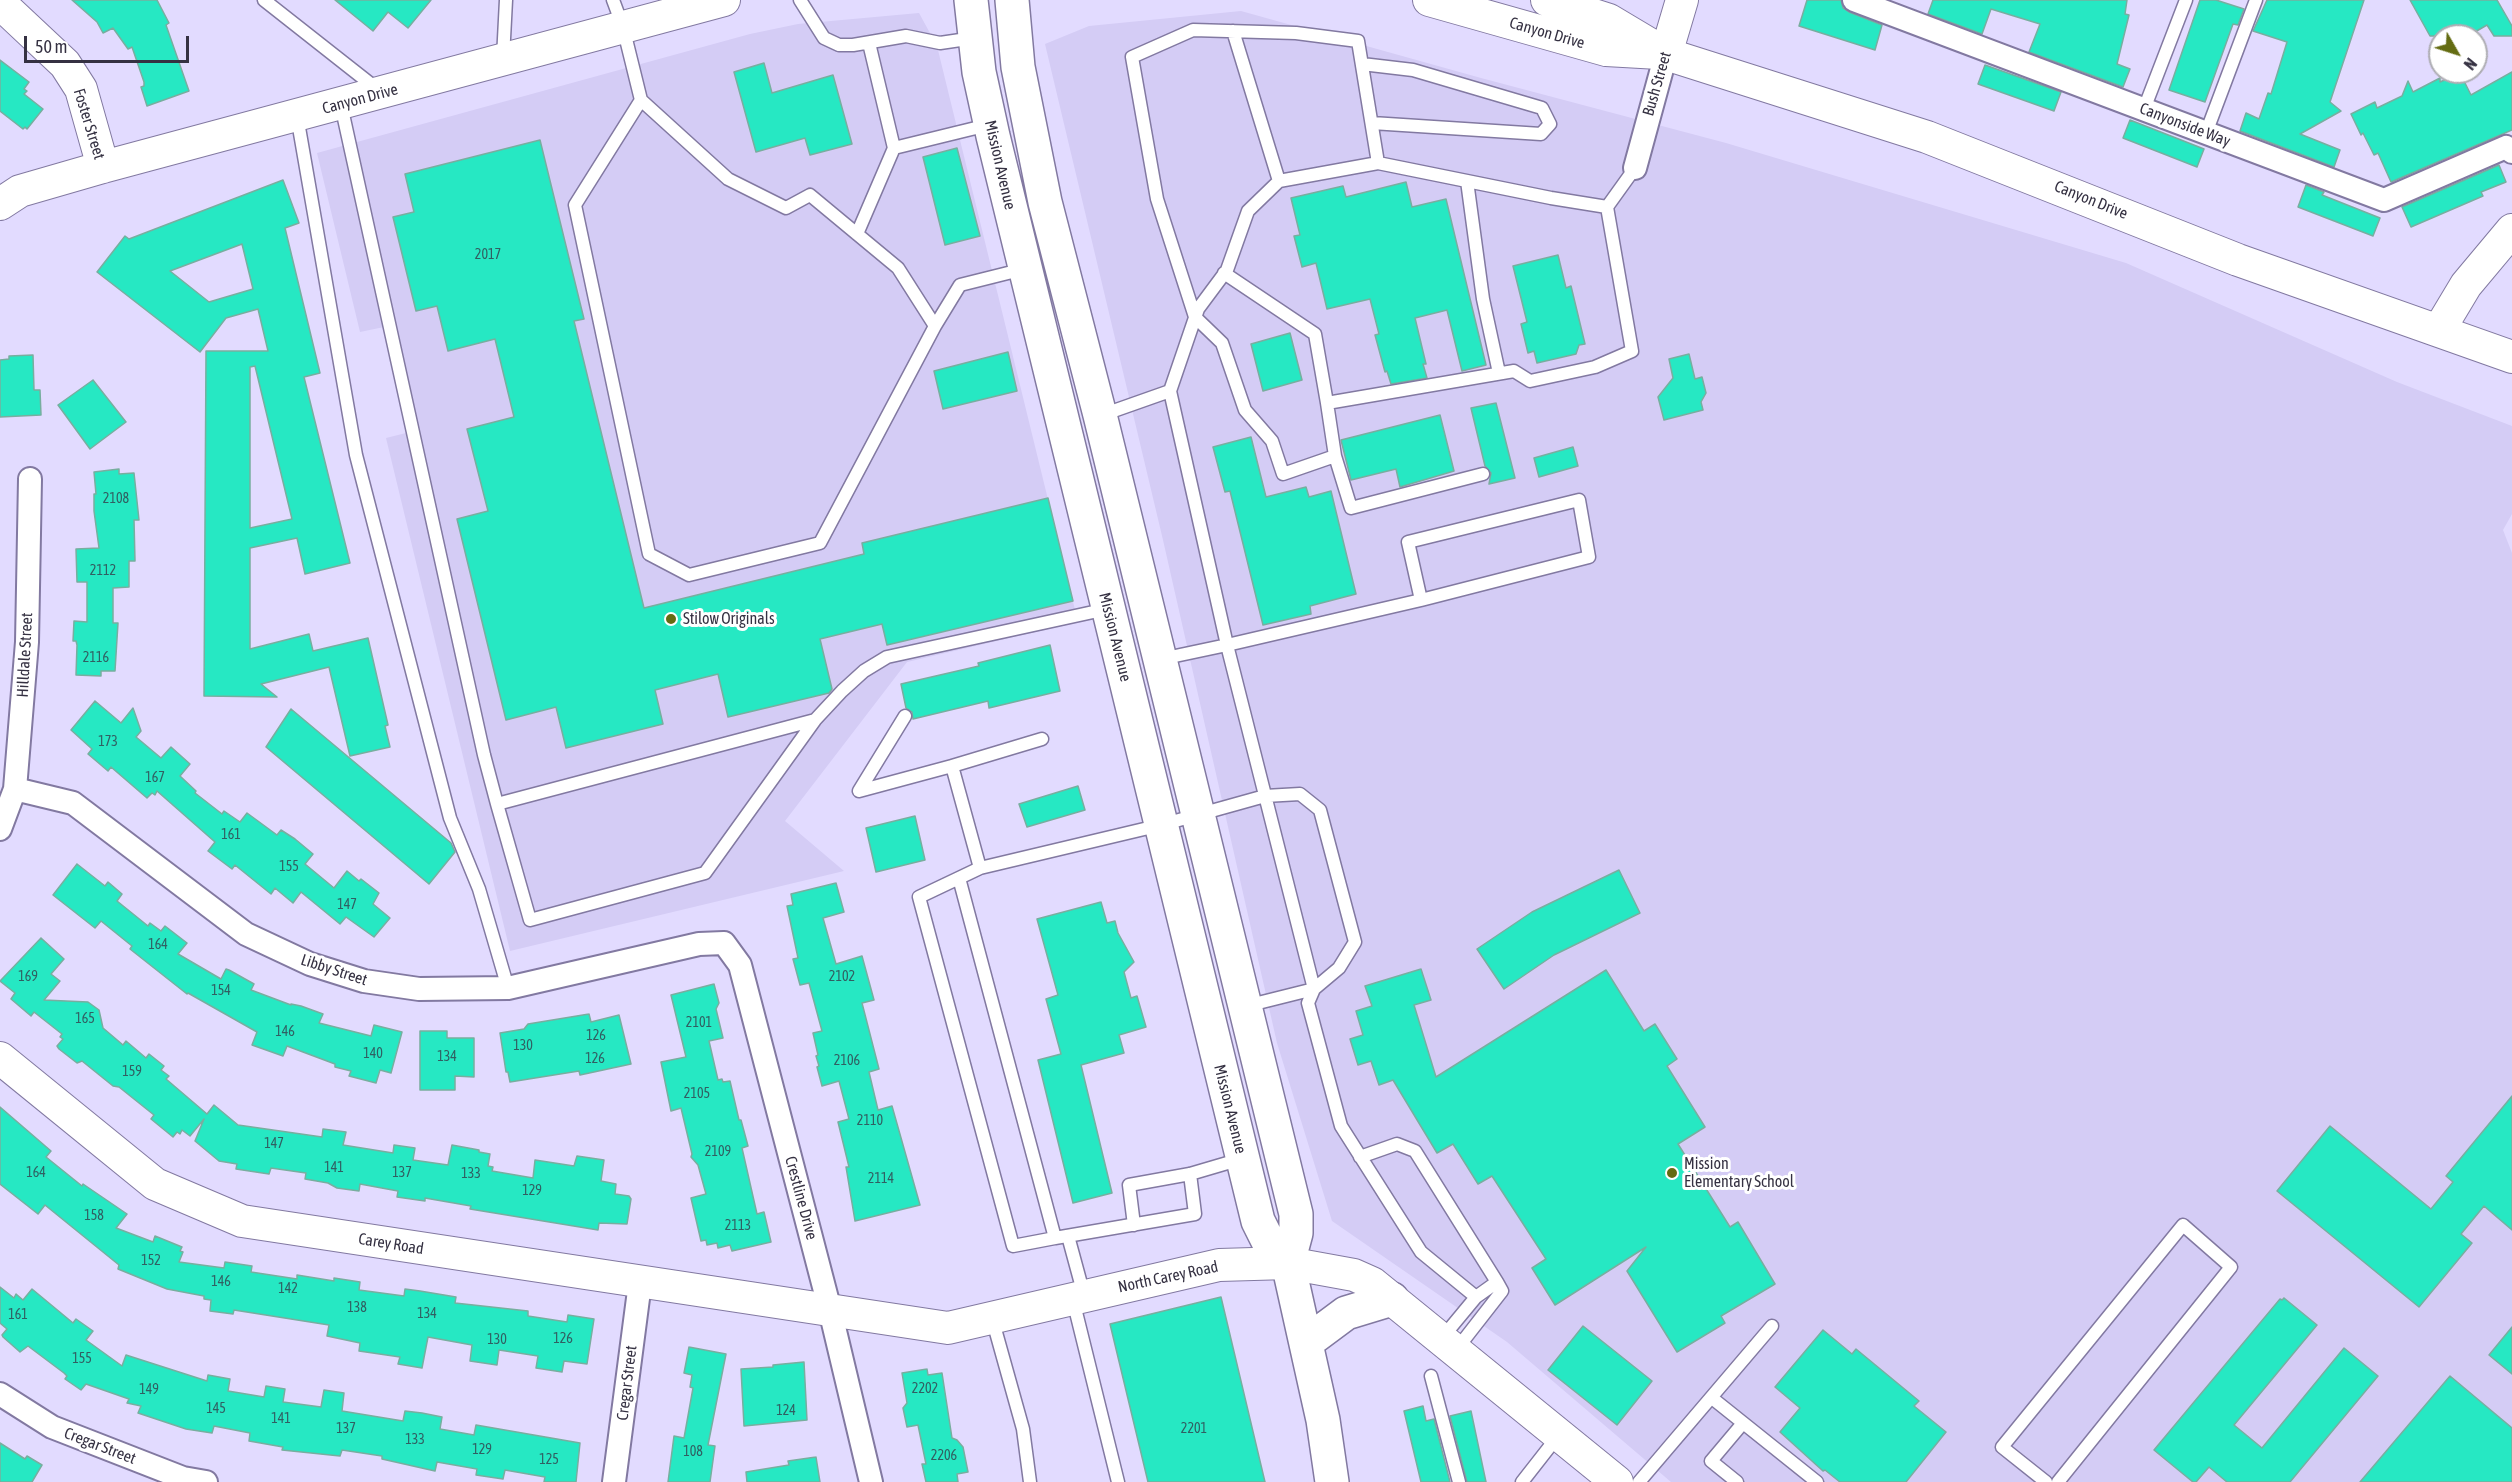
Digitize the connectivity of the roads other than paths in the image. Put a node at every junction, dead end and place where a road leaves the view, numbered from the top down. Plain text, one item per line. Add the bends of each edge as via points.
1 (264, 0) edge
2 (506, 0) edge
3 (724, 0) edge
4 (800, 0) edge
5 (971, 0) edge
6 (1012, 0) edge
7 (1429, 0) edge
8 (1547, 0) edge
9 (1682, 0) edge
10 (1854, 0) edge
11 (2186, 0) edge
12 (2256, 0) edge
13 (0, 3) edge
14 (636, 14) edge
15 (1233, 31) junction
16 (974, 38) junction
17 (869, 43) junction
18 (1666, 54) junction
19 (503, 59) junction
20 (1362, 64) junction
21 (383, 93) junction
22 (641, 100) junction
23 (341, 105) junction
24 (2144, 108) junction
25 (297, 116) junction
26 (1371, 123) junction
27 (990, 124) junction
28 (2206, 133) junction
29 (894, 148) junction
30 (2512, 152) edge
31 (1378, 163) junction
32 (103, 167) junction
33 (1635, 168) joint
34 (1279, 181) junction
35 (1467, 181) junction
36 (0, 204) edge
37 (1607, 207) junction
38 (2512, 230) edge
39 (857, 234) junction
40 (1026, 268) junction
41 (1224, 273) junction
42 (1195, 317) junction
43 (935, 326) junction
44 (2439, 330) junction
45 (2499, 352) edge
46 (1499, 374) junction
47 (1170, 391) junction
48 (1327, 403) junction
49 (1100, 415) junction
50 (1335, 456) junction
51 (1483, 474) dead end
52 (30, 478) dead end
53 (1421, 600) junction
54 (1108, 609) junction
55 (1227, 645) junction
56 (1160, 659) junction
57 (905, 716) dead end
58 (815, 720) junction
59 (1042, 740) dead end
60 (951, 766) junction
61 (15, 789) junction
62 (1265, 796) junction
63 (497, 804) junction
64 (1198, 814) junction
65 (1161, 825) junction
66 (0, 829) edge
67 (980, 868) junction
68 (959, 878) junction
69 (699, 944) joint
70 (508, 988) junction
71 (1314, 989) junction
72 (1245, 1006) junction
73 (0, 1058) edge
74 (1360, 1157) junction
75 (1242, 1158) junction
76 (1191, 1174) junction
77 (1134, 1225) junction
78 (1068, 1236) junction
79 (1055, 1238) junction
80 (1288, 1263) junction
81 (1497, 1282) junction
82 (640, 1283) junction
83 (1079, 1297) junction
84 (1476, 1297) junction
85 (1392, 1299) junction
86 (830, 1310) junction
87 (992, 1318) junction
88 (1772, 1326) dead end
89 (1306, 1342) junction
90 (1448, 1345) junction
91 (1431, 1376) dead end
92 (0, 1394) edge
93 (1712, 1398) junction
94 (1743, 1423) junction
95 (1559, 1435) junction
96 (206, 1482) edge
97 (614, 1482) edge
98 (871, 1482) edge
99 (1030, 1482) edge
100 (1118, 1482) edge
101 (1332, 1482) edge
102 (1459, 1482) edge
103 (1522, 1482) edge
104 (1617, 1482) edge
105 (1639, 1482) edge
106 (1737, 1482) edge
107 (1817, 1482) edge
108 (2046, 1482) edge
109 (2058, 1482) edge

1 - 21 lane
2 - 19 lane
3 - 14 street, Canyon Drive
4 - 17 lane via 824,38 839,45
5 - 16 main road, Mission Avenue
6 - 49 main road, Mission Avenue via 1029,129
7 - 18 street, Canyon Drive via 1606,50
8 - 18 street, Canyon Drive via 1609,20
9 - 18 street, Bush Street
10 - 24 street, Canyonside Way
11 - 24 lane
12 - 28 lane
13 - 32 street, Foster Street via 65,64 76,81
14 - 19 street, Canyon Drive
14 - 22 lane
15 - 20 lane via 1296,33 1358,41
15 - 34 lane
15 - 42 lane via 1193,30 1132,57 1157,199
16 - 17 lane via 940,43 906,36
16 - 27 main road, Mission Avenue
17 - 29 lane
18 - 33 street, Bush Street
18 - 44 street, Canyon Drive via 1927,137 2238,260
19 - 21 street, Canyon Drive
20 - 26 lane
20 - 26 lane via 1413,70 1542,108 1550,124 1541,134
21 - 23 street, Canyon Drive
22 - 39 lane via 728,179 786,208 810,195
22 - 43 lane via 575,205 649,554 689,575 820,543
23 - 25 street, Canyon Drive
23 - 63 lane
24 - 28 street, Canyonside Way
25 - 32 street, Canyon Drive
25 - 70 lane via 356,455 450,818 479,889
26 - 31 lane
27 - 29 lane
27 - 40 main road, Mission Avenue
28 - 30 street, Canyonside Way via 2384,200 2506,147
29 - 39 lane
31 - 34 lane
31 - 35 lane
32 - 36 street, Canyon Drive via 20,191
33 - 37 lane
34 - 41 lane via 1248,211
35 - 37 lane
35 - 46 lane via 1483,299
37 - 46 lane via 1632,351 1595,367 1530,381 1514,371
38 - 44 street via 2466,285
39 - 43 lane via 898,268
40 - 43 lane via 960,285
40 - 54 main road, Mission Avenue
41 - 42 lane
41 - 48 lane via 1315,334
42 - 47 lane
42 - 50 lane via 1222,343 1245,410 1272,441 1283,474
44 - 45 street, Canyon Drive
46 - 48 lane
47 - 49 lane
47 - 55 lane
48 - 50 lane
49 - 56 main road, Mission Avenue
50 - 51 lane via 1351,508
52 - 61 street, Hilldale Street via 27,642
53 - 53 lane via 1589,557 1579,500 1408,542
53 - 55 lane
54 - 58 lane via 887,657 864,671
54 - 65 main road, Mission Avenue
55 - 56 lane
55 - 62 lane
56 - 64 main road, Mission Avenue
57 - 60 lane via 859,791
58 - 63 lane
58 - 63 lane via 705,873 530,920
59 - 60 lane
60 - 67 lane
61 - 66 street, Hilldale Street
61 - 70 street, Libby Street via 74,803 246,934 310,964 364,981 419,989
62 - 64 lane
62 - 71 lane
62 - 71 lane via 1300,794 1320,810 1354,942 1340,968
64 - 65 lane
64 - 72 main road, Mission Avenue
65 - 67 lane
65 - 75 main road, Mission Avenue
67 - 68 lane
68 - 79 lane
68 - 79 lane via 919,897 1012,1245
69 - 70 street, Libby Street
69 - 86 street, Crestline Drive via 724,943 740,965
71 - 72 lane
71 - 74 lane via 1308,1003 1341,1126
72 - 80 main road, Mission Avenue via 1296,1214 1296,1233
73 - 82 street, Carey Road via 155,1184 242,1221
74 - 81 lane via 1396,1144 1415,1151
74 - 84 lane via 1421,1252
75 - 76 lane
75 - 80 main road, Mission Avenue via 1259,1225
76 - 77 lane via 1195,1214
76 - 77 lane via 1129,1185
77 - 78 lane
78 - 79 lane
78 - 83 lane
80 - 83 street, North Carey Road via 1219,1265
80 - 85 street, North Carey Road via 1354,1275
80 - 89 main road, Mission Avenue
81 - 84 lane
81 - 90 lane via 1502,1291
82 - 86 street, Carey Road
82 - 97 street, Cregar Street
83 - 87 street, North Carey Road
83 - 100 lane
84 - 90 lane
85 - 89 main road via 1346,1312
85 - 90 street, North Carey Road
86 - 87 street, North Carey Road via 948,1328
86 - 98 street, Crestline Drive
87 - 99 lane via 1023,1429
88 - 93 lane
89 - 101 main road, Mission Avenue
90 - 95 street, North Carey Road
91 - 102 lane
92 - 96 street, Cregar Street via 52,1427 183,1478
93 - 94 lane
93 - 105 lane
94 - 106 lane via 1711,1461
94 - 107 lane
95 - 103 lane
95 - 104 street, North Carey Road
108 - 109 lane via 2002,1447 2183,1225 2231,1267

